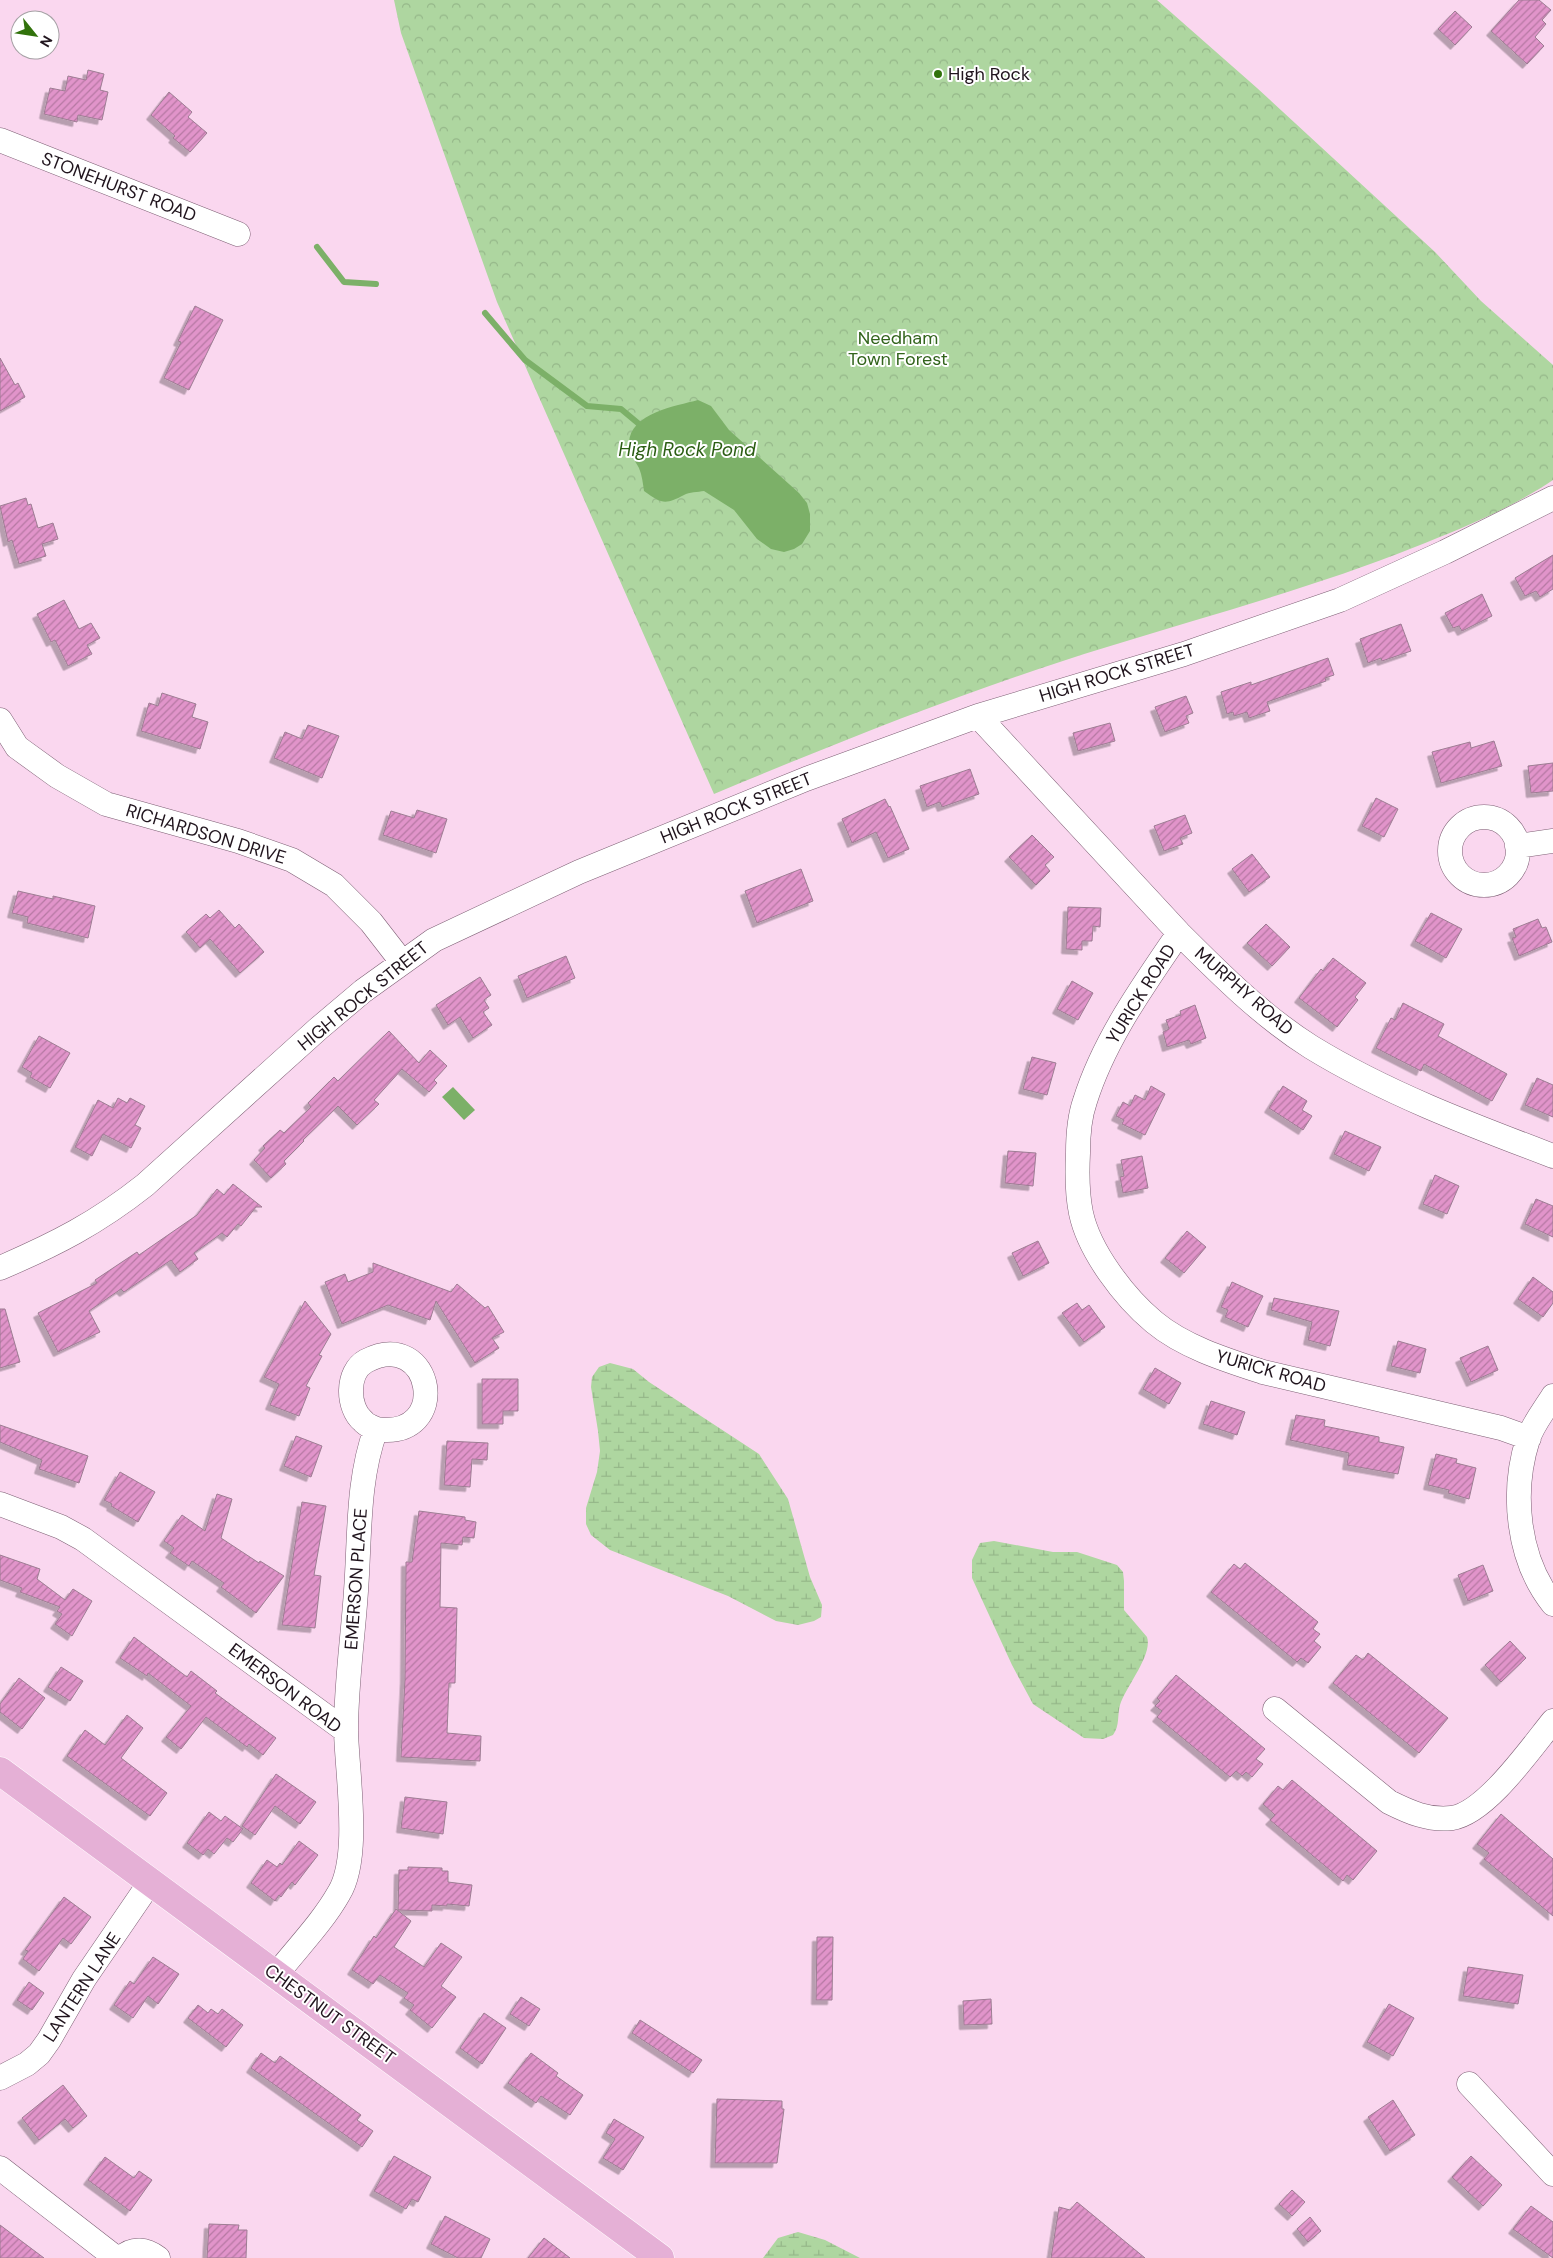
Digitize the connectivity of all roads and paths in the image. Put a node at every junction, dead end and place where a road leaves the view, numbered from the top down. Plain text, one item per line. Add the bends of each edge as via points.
1 (0, 140) edge
2 (238, 234) dead end
3 (1553, 498) edge
4 (978, 716) junction
5 (0, 720) edge
6 (1553, 841) edge
7 (1518, 846) dead end
8 (1178, 934) junction
9 (402, 962) junction
10 (1553, 1156) edge
11 (0, 1268) edge
12 (1553, 1396) edge
13 (376, 1429) dead end
14 (1528, 1438) junction
15 (0, 1504) edge
16 (1553, 1604) edge
17 (1275, 1708) dead end
18 (1553, 1721) edge
19 (346, 1731) junction
20 (0, 1771) edge
21 (151, 1882) junction
22 (276, 1975) junction
23 (0, 2078) edge
24 (1469, 2084) dead end
25 (0, 2168) edge
26 (1553, 2174) edge
27 (116, 2258) edge
28 (121, 2258) edge
29 (158, 2258) edge
30 (660, 2258) edge

1 - 2 street, STONEHURST ROAD
3 - 4 street, HIGH ROCK STREET via 1340,600 1184,654
4 - 8 street, MURPHY ROAD
4 - 9 street, HIGH ROCK STREET via 806,779 618,856 434,940
5 - 9 street, RICHARDSON DRIVE via 17,747 57,776 106,804 247,844 292,860 334,885 372,922
6 - 7 street
8 - 10 street, MURPHY ROAD via 1241,992 1310,1046 1376,1082 1452,1117
8 - 14 street, YURICK ROAD via 1110,1043 1095,1072 1081,1114 1077,1167 1081,1215 1100,1258 1154,1322 1178,1338 1229,1362 1501,1428
9 - 11 street, HIGH ROCK STREET via 318,1029 117,1207 66,1239
12 - 14 street
13 - 19 street, EMERSON PLACE via 364,1471
14 - 16 street via 1519,1518 1530,1562
15 - 19 street, EMERSON ROAD via 83,1539
17 - 18 street via 1390,1802 1411,1812 1438,1818 1453,1818 1483,1801 1510,1774
19 - 22 street, EMERSON ROAD via 351,1833 345,1880 340,1893
20 - 21 main road, CHESTNUT STREET
21 - 22 main road, CHESTNUT STREET
21 - 23 street, LANTERN LANE via 79,1987 39,2054
22 - 30 main road, CHESTNUT STREET
24 - 26 street
25 - 27 street
28 - 29 street via 133,2250 150,2252

